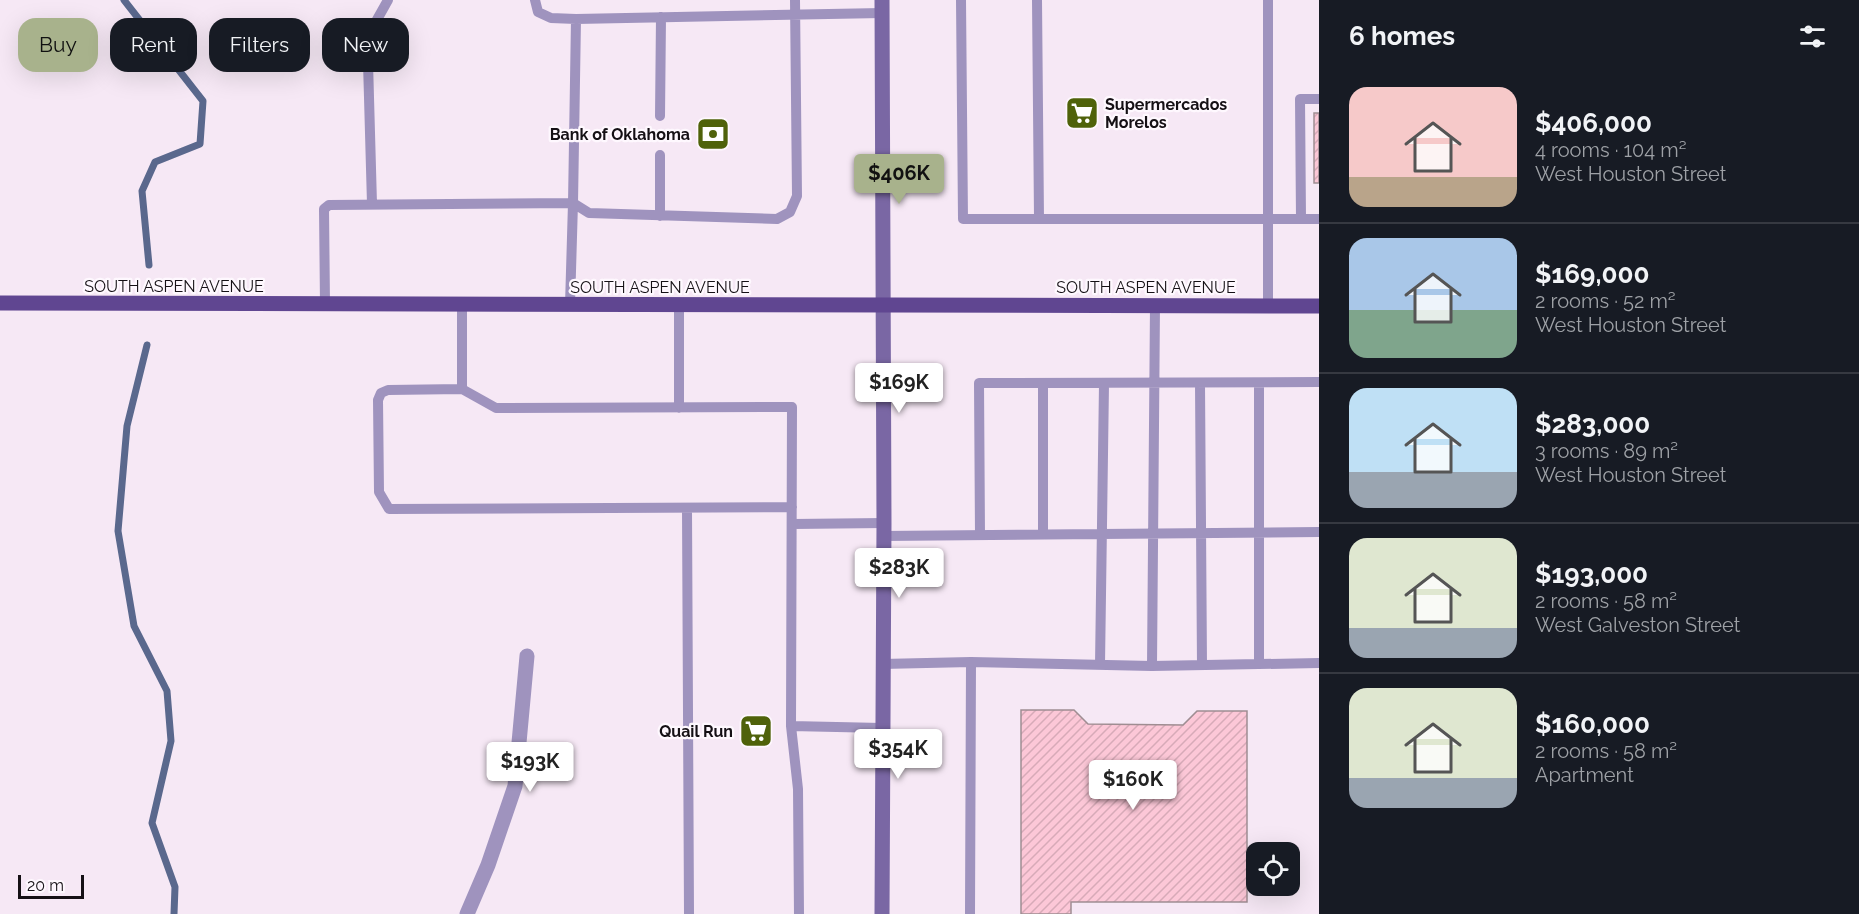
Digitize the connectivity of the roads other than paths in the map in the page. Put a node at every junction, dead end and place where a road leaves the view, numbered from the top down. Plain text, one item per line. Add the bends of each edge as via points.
1 (388, 0) edge
2 (535, 0) edge
3 (795, 0) edge
4 (961, 0) edge
5 (1037, 0) edge
6 (1268, 0) edge
7 (882, 6) edge
8 (795, 12) junction
9 (661, 17) junction
10 (576, 19) junction
11 (1319, 99) edge
12 (660, 116) dead end
13 (660, 155) dead end
14 (573, 203) junction
15 (372, 204) junction
16 (660, 216) junction
17 (1039, 219) junction
18 (1268, 219) junction
19 (1301, 219) junction
20 (1319, 219) edge
21 (0, 303) edge
22 (462, 303) junction
23 (325, 304) junction
24 (570, 305) junction
25 (883, 305) junction
26 (1155, 305) junction
27 (679, 306) junction
28 (1268, 306) junction
29 (1319, 306) edge
30 (1319, 382) edge
31 (1259, 383) junction
32 (1043, 384) junction
33 (1104, 384) junction
34 (1153, 384) junction
35 (1200, 384) junction
36 (462, 389) junction
37 (679, 408) junction
38 (792, 507) junction
39 (687, 509) junction
40 (793, 524) junction
41 (884, 530) junction
42 (1319, 532) edge
43 (1259, 533) junction
44 (1043, 534) junction
45 (1102, 534) junction
46 (1201, 534) junction
47 (980, 535) junction
48 (1151, 535) junction
49 (527, 656) dead end
50 (971, 662) junction
51 (1319, 663) edge
52 (882, 664) junction
53 (1259, 664) junction
54 (1101, 665) junction
55 (1202, 665) junction
56 (1152, 666) junction
57 (791, 726) junction
58 (882, 728) junction
59 (467, 914) edge
60 (689, 914) edge
61 (799, 914) edge
62 (882, 914) edge
63 (970, 914) edge

1 - 15 lane via 374,25 368,62
2 - 10 lane via 538,12 550,18
3 - 8 lane
4 - 17 lane via 963,219
5 - 17 lane
6 - 18 lane
7 - 8 lane
7 - 25 main road
8 - 9 lane
8 - 16 lane via 797,196 790,212 777,219
9 - 10 lane
9 - 12 lane
10 - 14 lane
11 - 19 lane via 1300,99
13 - 16 lane
14 - 15 lane
14 - 16 lane via 589,213
14 - 24 lane
15 - 23 lane via 329,205 324,209
17 - 18 lane
18 - 19 lane
18 - 28 lane
19 - 20 lane
21 - 23 main road, SOUTH ASPEN AVENUE
22 - 23 main road, SOUTH ASPEN AVENUE
22 - 24 main road, SOUTH ASPEN AVENUE
22 - 36 lane
24 - 27 main road, SOUTH ASPEN AVENUE
25 - 26 main road, SOUTH ASPEN AVENUE
25 - 27 main road, SOUTH ASPEN AVENUE
25 - 41 main road
26 - 28 main road, SOUTH ASPEN AVENUE
26 - 34 lane
27 - 37 lane
28 - 29 main road, SOUTH ASPEN AVENUE
30 - 31 lane
31 - 35 lane
31 - 43 lane
32 - 33 lane
32 - 44 lane
32 - 47 lane via 979,383
33 - 34 lane
33 - 45 lane
34 - 35 lane
34 - 48 lane
35 - 46 lane
36 - 37 lane via 496,408
36 - 39 lane via 381,393 379,492 389,509
37 - 38 lane via 792,407
38 - 39 lane
38 - 40 lane
39 - 60 lane
40 - 41 lane
40 - 57 lane
41 - 47 lane
41 - 52 main road
42 - 43 lane
43 - 46 lane
43 - 53 lane
44 - 45 lane
44 - 47 lane
45 - 48 lane
45 - 54 lane
46 - 48 lane
46 - 55 lane
48 - 56 lane
49 - 59 street via 514,786
50 - 52 lane
50 - 54 lane
50 - 63 lane
51 - 53 lane
52 - 58 main road
53 - 55 lane
54 - 56 lane
55 - 56 lane
57 - 58 lane
57 - 61 lane via 798,789
58 - 62 main road

